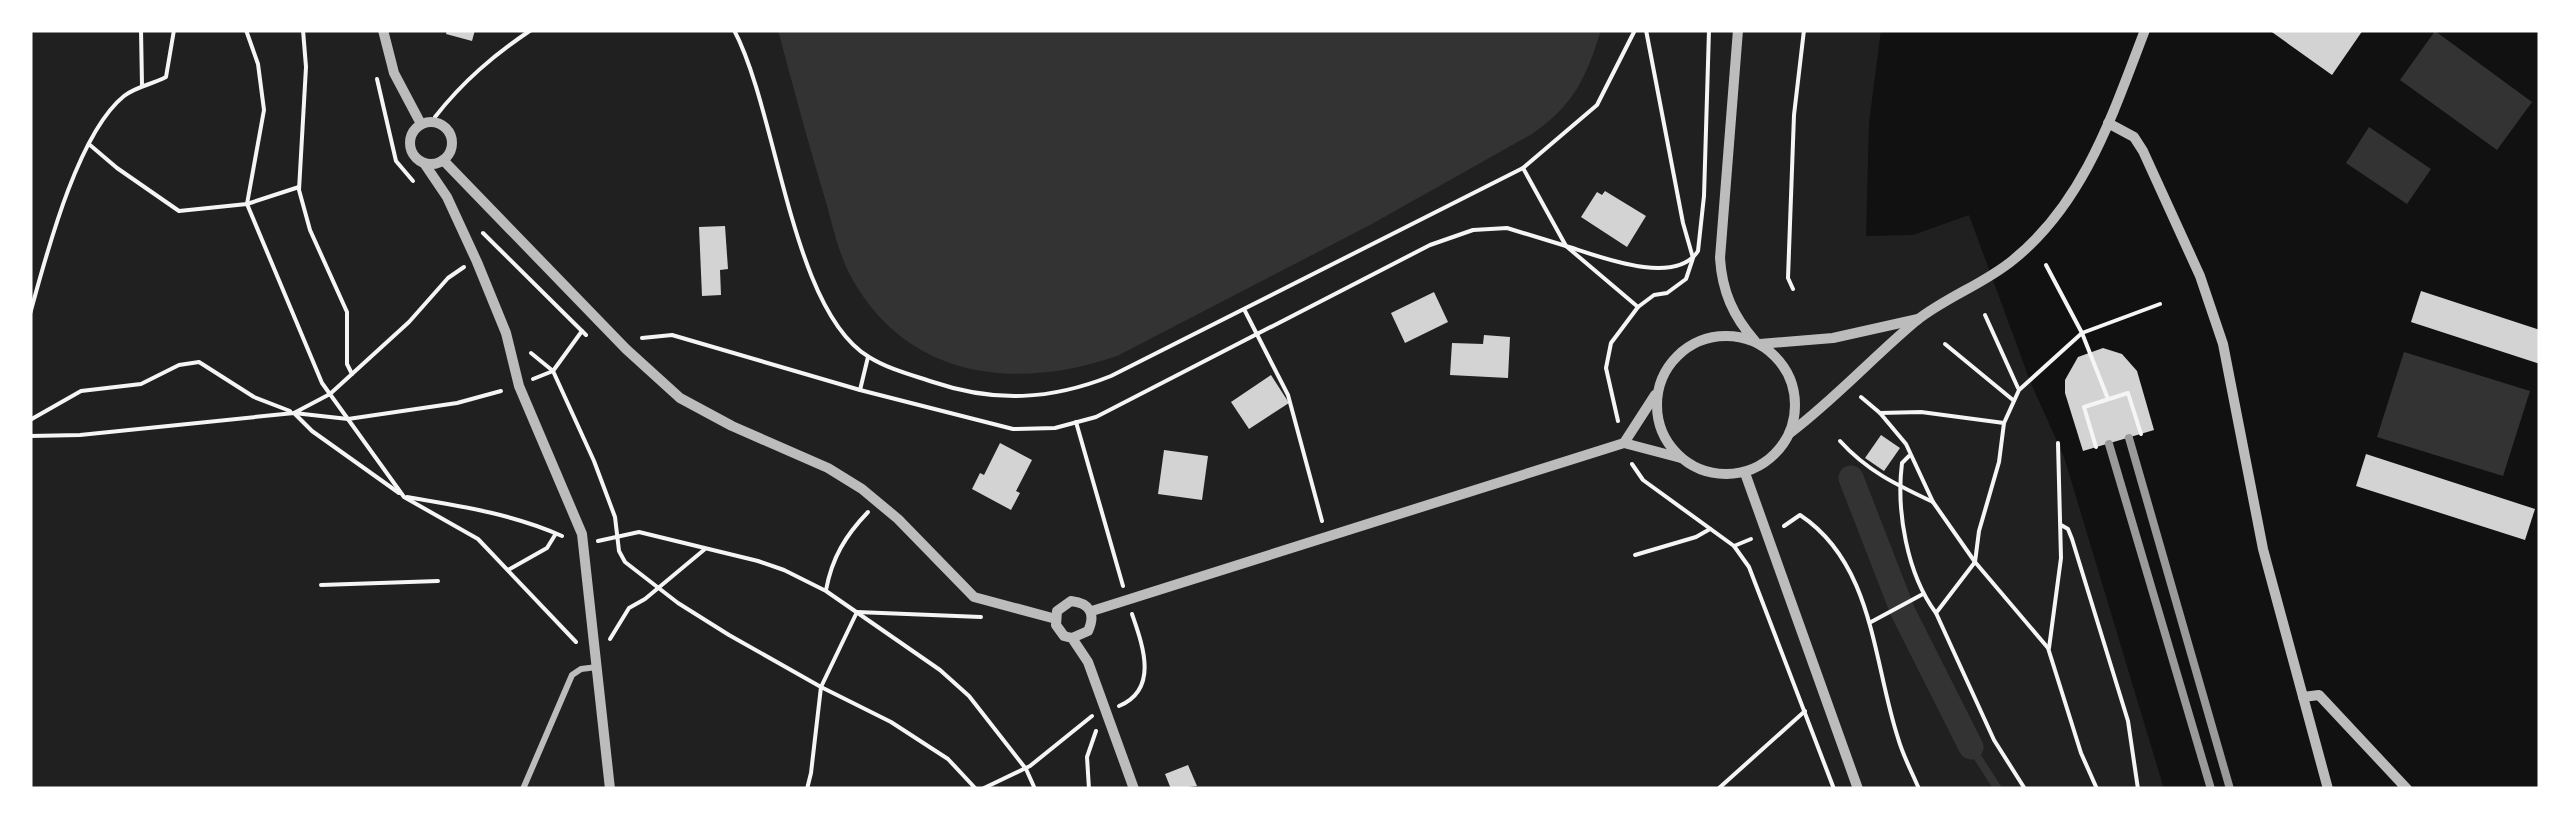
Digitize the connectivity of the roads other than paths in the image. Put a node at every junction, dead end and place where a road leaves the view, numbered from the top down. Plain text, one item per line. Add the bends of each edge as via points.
1 (383, 30) edge
2 (1738, 30) edge
3 (2145, 30) edge
4 (426, 123) junction
5 (2108, 123) junction
6 (443, 160) junction
7 (424, 163) junction
8 (1919, 318) junction
9 (1758, 343) junction
10 (1659, 390) junction
11 (1790, 433) junction
12 (1624, 443) junction
13 (1681, 458) junction
14 (1746, 473) junction
15 (1092, 611) junction
16 (1056, 620) junction
17 (1072, 638) junction
18 (598, 667) junction
19 (2303, 698) junction
20 (522, 789) edge
21 (610, 789) edge
22 (1134, 789) edge
23 (1858, 789) edge
24 (2328, 789) edge
25 (2407, 789) edge

1 - 4 street via 394,73
2 - 9 street via 1720,258 1730,303
3 - 5 street
4 - 6 street via 444,126 451,138
4 - 7 street via 410,145
5 - 8 street via 2061,214 1998,271
5 - 19 street via 2134,137 2143,151 2224,344 2264,549
6 - 7 street
6 - 16 street via 661,383 703,412 828,468 878,502 974,596
7 - 18 street via 477,262 519,386 583,539
8 - 9 street via 1833,338
8 - 11 street
9 - 10 street via 1722,336 1694,344 1670,364
9 - 11 street via 1781,362 1793,388
10 - 12 street
10 - 13 street via 1660,426
11 - 14 street via 1774,455
12 - 13 street
12 - 15 street
13 - 14 street via 1710,473
14 - 23 street
15 - 16 street via 1071,601
15 - 17 street via 1088,631
16 - 17 street via 1058,630
17 - 22 street via 1088,662
18 - 20 lane via 572,676
18 - 21 street
19 - 24 street
19 - 25 street via 2319,694

